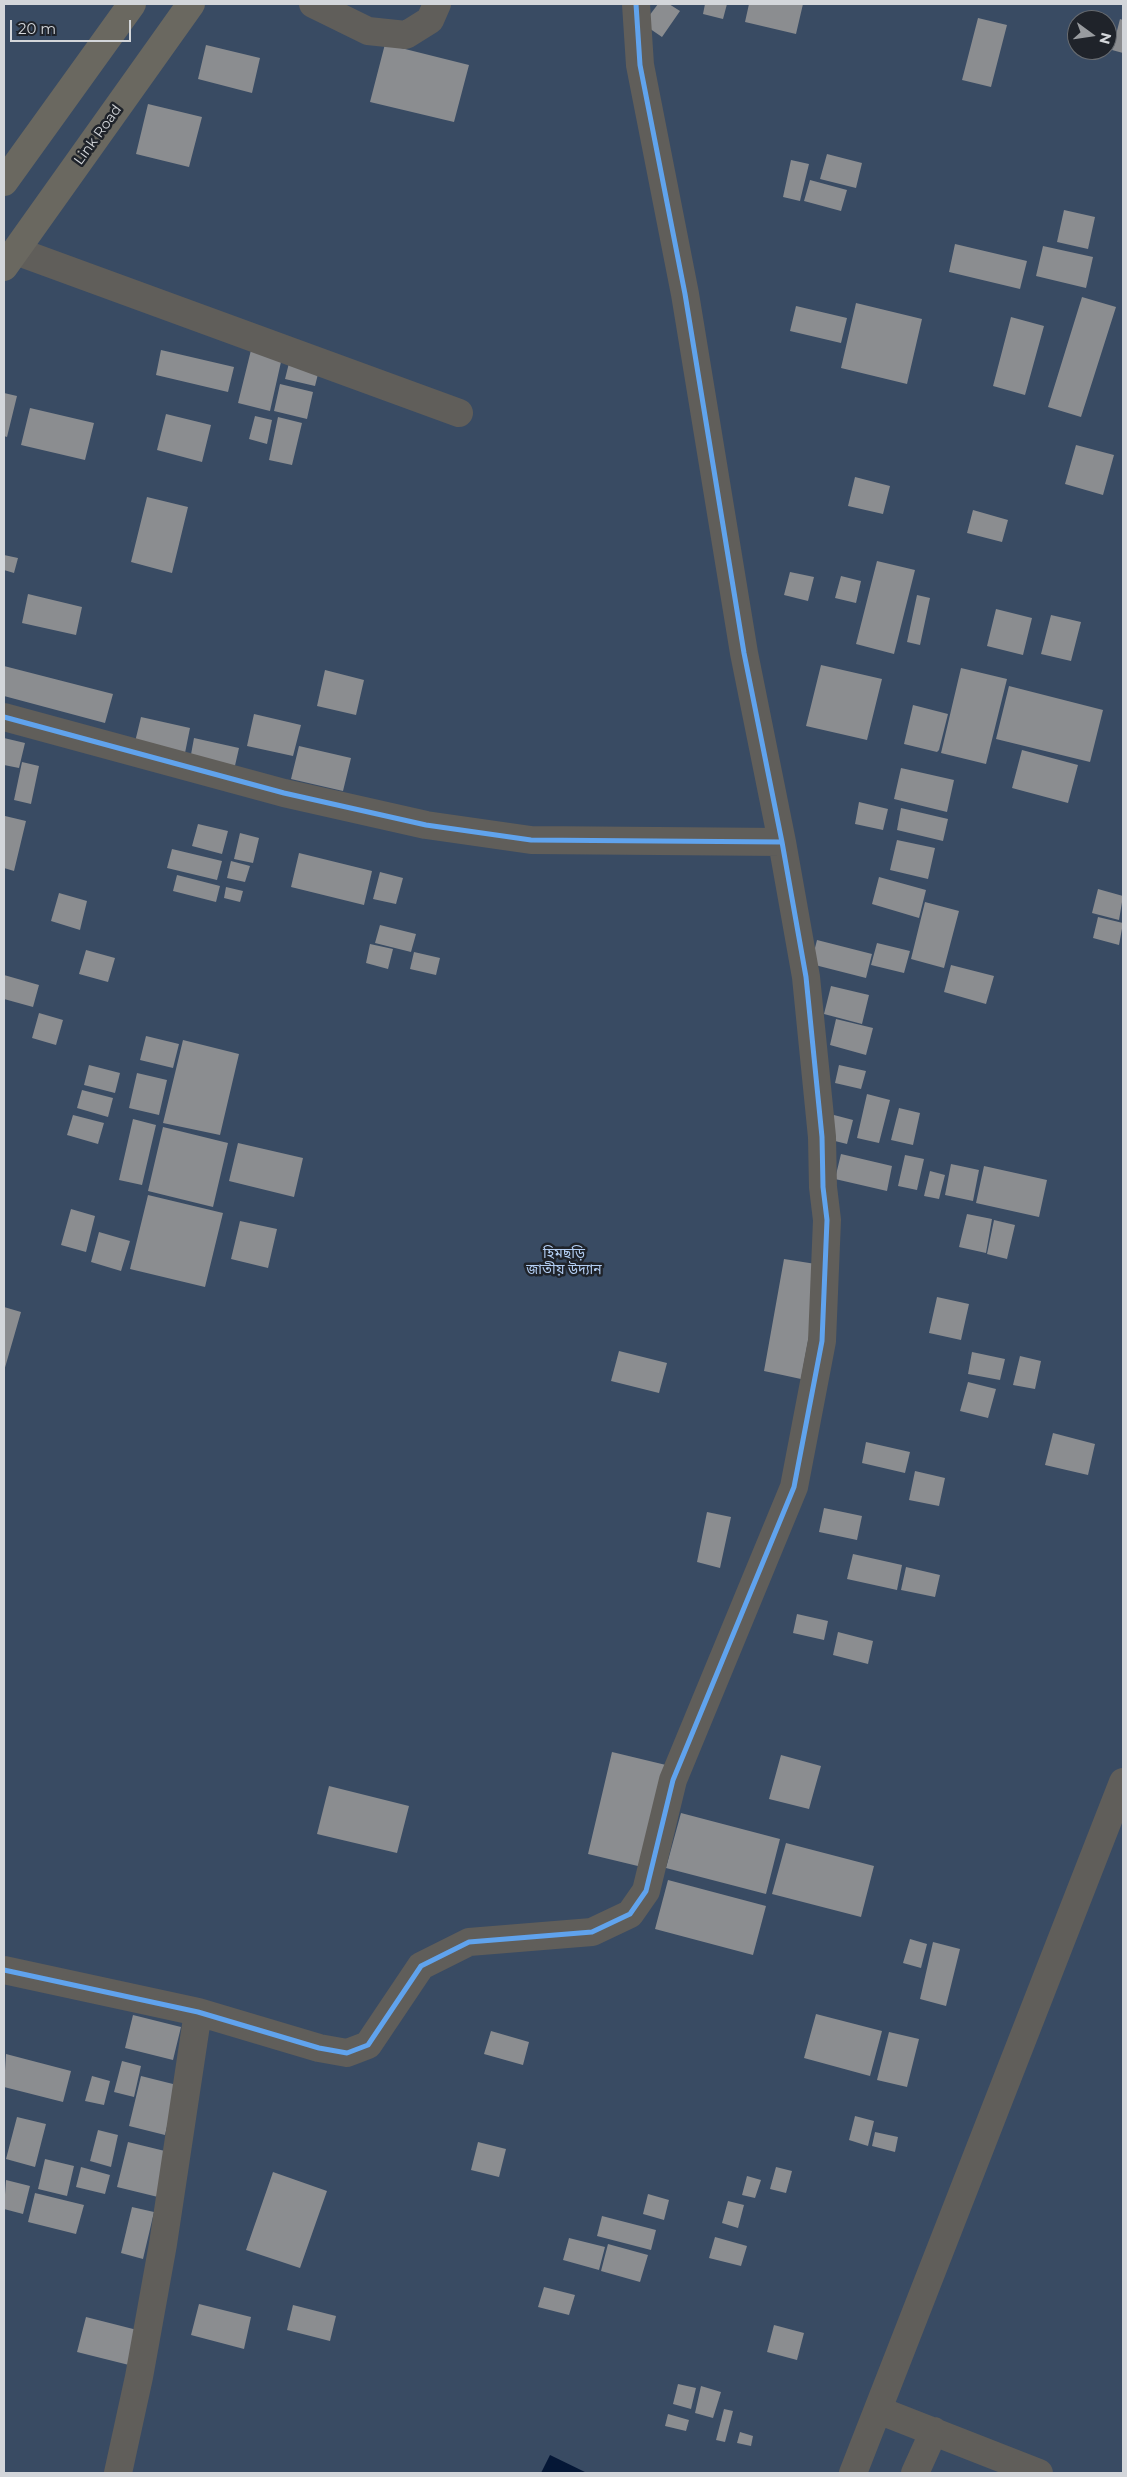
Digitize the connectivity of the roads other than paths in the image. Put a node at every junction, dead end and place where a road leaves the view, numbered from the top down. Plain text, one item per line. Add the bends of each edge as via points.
1 (132, 4) edge
2 (191, 4) edge
3 (313, 4) edge
4 (437, 4) edge
5 (636, 4) edge
6 (4, 182) edge
7 (10, 259) edge
8 (459, 413) dead end
9 (4, 717) edge
10 (782, 842) junction
11 (1123, 1782) edge
12 (4, 1970) edge
13 (198, 2012) junction
14 (878, 2410) junction
15 (934, 2431) junction
16 (118, 2473) edge
17 (853, 2473) edge
18 (916, 2473) edge
19 (1039, 2473) edge

1 - 6 highway
2 - 7 highway, Link Road
3 - 4 street via 368,31 406,35 430,20
5 - 10 street via 640,65 685,294 744,653
7 - 8 street
9 - 10 street via 284,793 426,825 531,840
10 - 13 street via 806,977 822,1137 827,1220 822,1341 794,1486 673,1780 646,1891 630,1914 592,1932 469,1942 421,1966 368,2045 347,2053 319,2048
11 - 14 street
12 - 13 street
13 - 16 street via 163,2244
14 - 15 street
14 - 17 street
15 - 18 street
15 - 19 street

